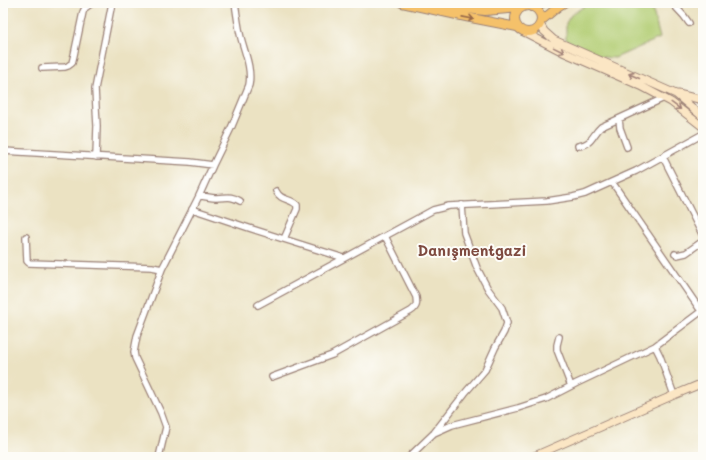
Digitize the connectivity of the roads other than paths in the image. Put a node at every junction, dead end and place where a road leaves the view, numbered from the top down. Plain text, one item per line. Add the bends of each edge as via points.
1 (92, 3) edge
2 (112, 3) edge
3 (235, 3) edge
4 (402, 3) edge
5 (436, 3) edge
6 (544, 3) edge
7 (564, 3) edge
8 (672, 3) edge
9 (531, 7) junction
10 (520, 8) junction
11 (540, 22) junction
12 (689, 23) dead end
13 (517, 27) junction
14 (524, 32) junction
15 (42, 68) dead end
16 (676, 94) junction
17 (664, 98) junction
18 (703, 100) edge
19 (703, 117) edge
20 (619, 119) junction
21 (703, 127) edge
22 (703, 134) edge
23 (578, 146) dead end
24 (627, 147) dead end
25 (3, 151) edge
26 (96, 156) junction
27 (663, 157) junction
28 (213, 164) junction
29 (612, 182) junction
30 (276, 191) dead end
31 (200, 196) junction
32 (240, 201) dead end
33 (462, 205) junction
34 (192, 209) junction
35 (385, 236) junction
36 (703, 236) edge
37 (26, 237) dead end
38 (284, 239) junction
39 (703, 241) edge
40 (675, 254) dead end
41 (344, 258) junction
42 (162, 269) junction
43 (258, 305) dead end
44 (702, 310) edge
45 (559, 337) dead end
46 (655, 346) junction
47 (272, 377) dead end
48 (703, 383) edge
49 (571, 386) junction
50 (674, 395) junction
51 (434, 433) junction
52 (159, 457) edge
53 (409, 457) edge
54 (532, 457) edge

1 - 15 street via 83,12 72,62 65,68
2 - 26 street via 95,84
3 - 28 street via 250,80 232,126
4 -> 13 main road
5 - 10 main road via 485,11
6 - 9 main road
7 - 11 main road
8 - 12 street
9 - 10 main road
9 - 11 main road via 540,14
10 - 13 main road via 514,19
11 - 14 main road via 535,30
16 -> 11 main road via 554,40 544,31
13 - 14 main road
14 -> 17 main road
16 - 18 main road
16 - 19 main road
17 - 20 street
17 -> 21 main road
20 - 23 street via 601,127 591,141
20 - 24 street
22 - 27 street
25 - 26 street
26 - 28 street
27 - 29 street
27 - 36 street
28 - 31 street
29 - 33 street via 585,194 560,200
29 - 44 street
30 - 38 street via 280,197 297,205
31 - 32 street via 232,197
31 - 34 street
33 - 35 street via 433,210
33 - 51 street via 464,234 477,268 502,308 507,323 485,370
34 - 38 street
34 - 42 street
35 - 41 street
35 - 47 street via 416,297 416,307 332,355
37 - 42 street via 29,263
38 - 41 street
39 - 40 street via 686,253
41 - 43 street
42 - 52 street via 137,336 134,352 166,427
44 - 46 street
45 - 49 street via 557,350
46 - 49 street
46 - 50 street
48 - 50 main road
49 - 51 street via 546,399 452,425
50 - 54 main road
51 - 53 street

